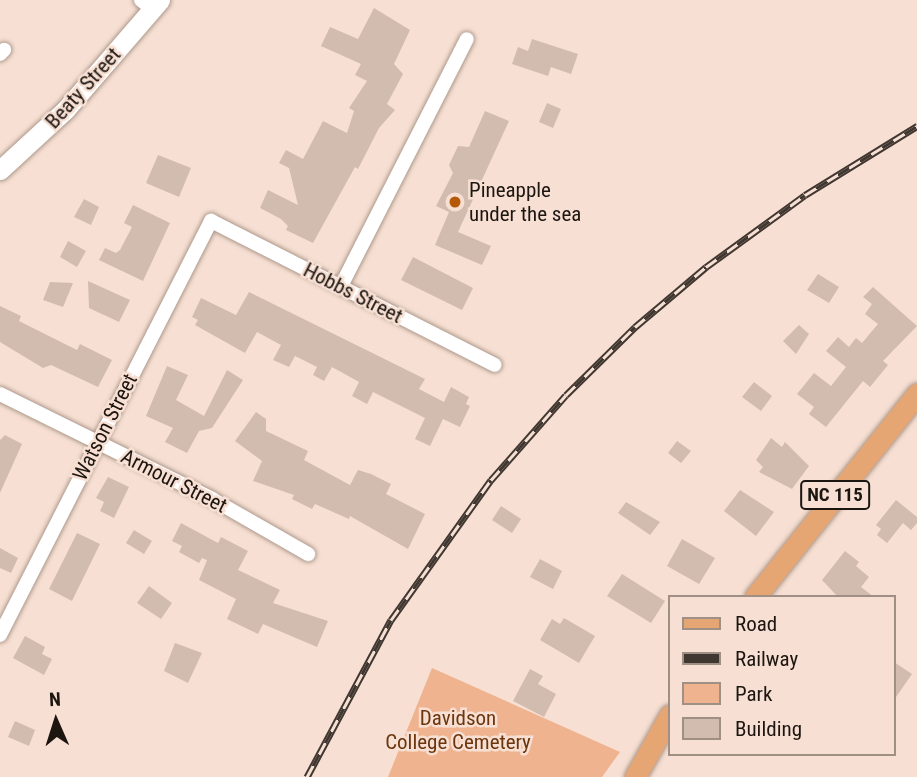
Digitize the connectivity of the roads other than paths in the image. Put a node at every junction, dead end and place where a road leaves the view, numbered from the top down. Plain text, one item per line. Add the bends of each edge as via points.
1 (151, 3) edge
2 (467, 39) dead end
3 (0, 170) edge
4 (211, 221) joint
5 (341, 286) junction
6 (495, 365) dead end
7 (0, 394) edge
8 (917, 394) edge
9 (97, 442) junction
10 (308, 554) dead end
11 (757, 595) edge
12 (0, 635) edge
13 (668, 719) edge
14 (635, 777) edge

1 - 3 street, Beaty Street via 66,109
2 - 5 street
4 - 5 street, Hobbs Street
4 - 9 street, Watson Street
5 - 6 street, Hobbs Street
7 - 9 street, Armour Street
8 - 11 main road, NC 115
9 - 10 street, Armour Street via 212,499
9 - 12 street, Watson Street
13 - 14 main road

